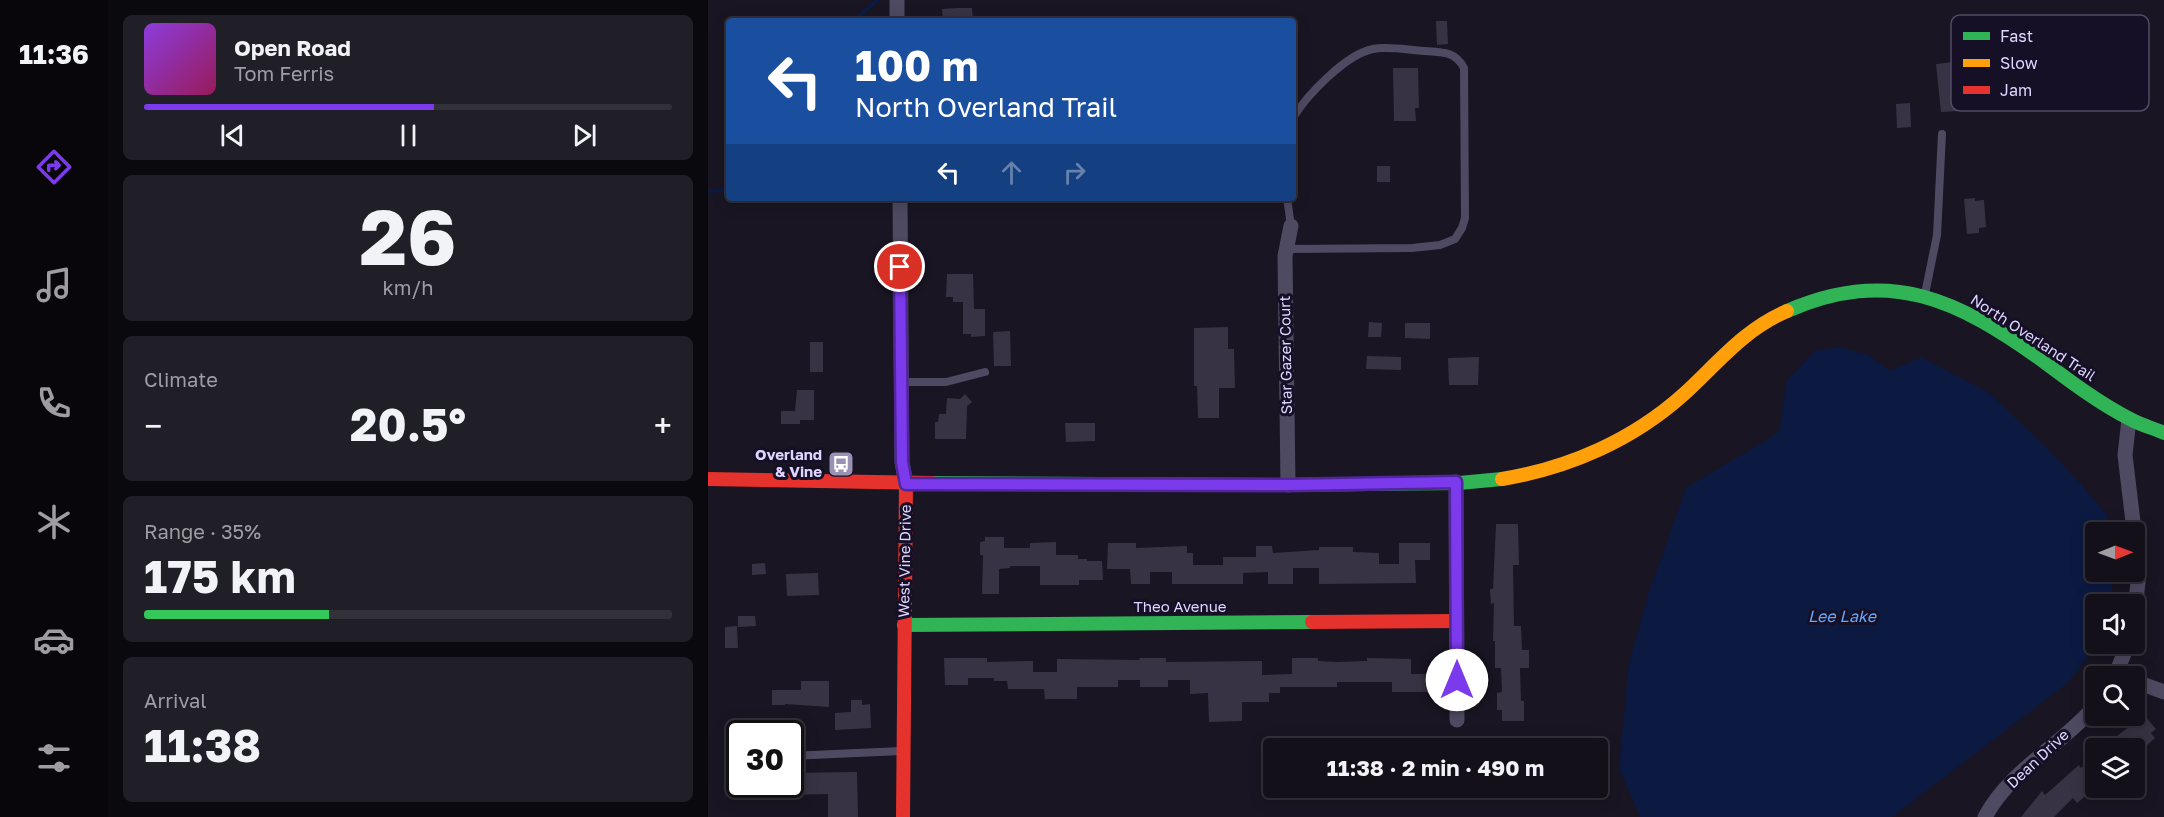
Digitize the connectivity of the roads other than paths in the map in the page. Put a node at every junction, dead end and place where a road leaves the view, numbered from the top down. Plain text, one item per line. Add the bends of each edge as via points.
1 (897, 0) edge
2 (897, 18) edge
3 (1296, 113) edge
4 (1942, 134) dead end
5 (900, 201) edge
6 (1287, 201) edge
7 (1291, 226) joint
8 (1287, 249) junction
9 (1924, 296) junction
10 (985, 372) dead end
11 (902, 382) junction
12 (2129, 419) junction
13 (2164, 433) edge
14 (708, 479) edge
15 (1456, 482) junction
16 (906, 484) junction
17 (1288, 485) junction
18 (2137, 594) edge
19 (1456, 621) junction
20 (904, 625) junction
21 (2145, 685) edge
22 (2164, 693) edge
23 (2085, 715) edge
24 (1457, 720) dead end
25 (903, 751) junction
26 (804, 755) edge
27 (903, 817) edge
28 (1985, 817) edge

1 - 2 street
3 - 8 lane via 1334,73 1370,50 1447,53 1457,58 1464,68 1465,218 1455,240 1440,245
4 - 9 lane via 1937,235
5 - 11 street, West Vine Drive
6 - 7 lane
7 - 8 street, Star Gazer Court
8 - 17 street, Star Gazer Court
9 - 12 main road, North Overland Trail via 1964,311 1996,330
9 - 15 main road, North Overland Trail via 1861,290 1817,299 1779,313 1727,350 1687,392 1637,429 1590,453 1539,471 1504,479
10 - 11 lane via 946,382
11 - 16 street, West Vine Drive via 902,462
12 - 13 main road, North Overland Trail
12 - 18 street via 2126,455 2139,572
14 - 16 main road, North Overland Trail
15 - 17 main road, North Overland Trail
15 - 19 street
16 - 17 main road, North Overland Trail
16 - 20 main road, West Vine Drive
19 - 20 main road, Theo Avenue
19 - 24 street
20 - 25 main road, West Vine Drive
21 - 22 street
23 - 28 street, Dean Drive via 2013,780
25 - 26 lane
25 - 27 main road, West Vine Drive

